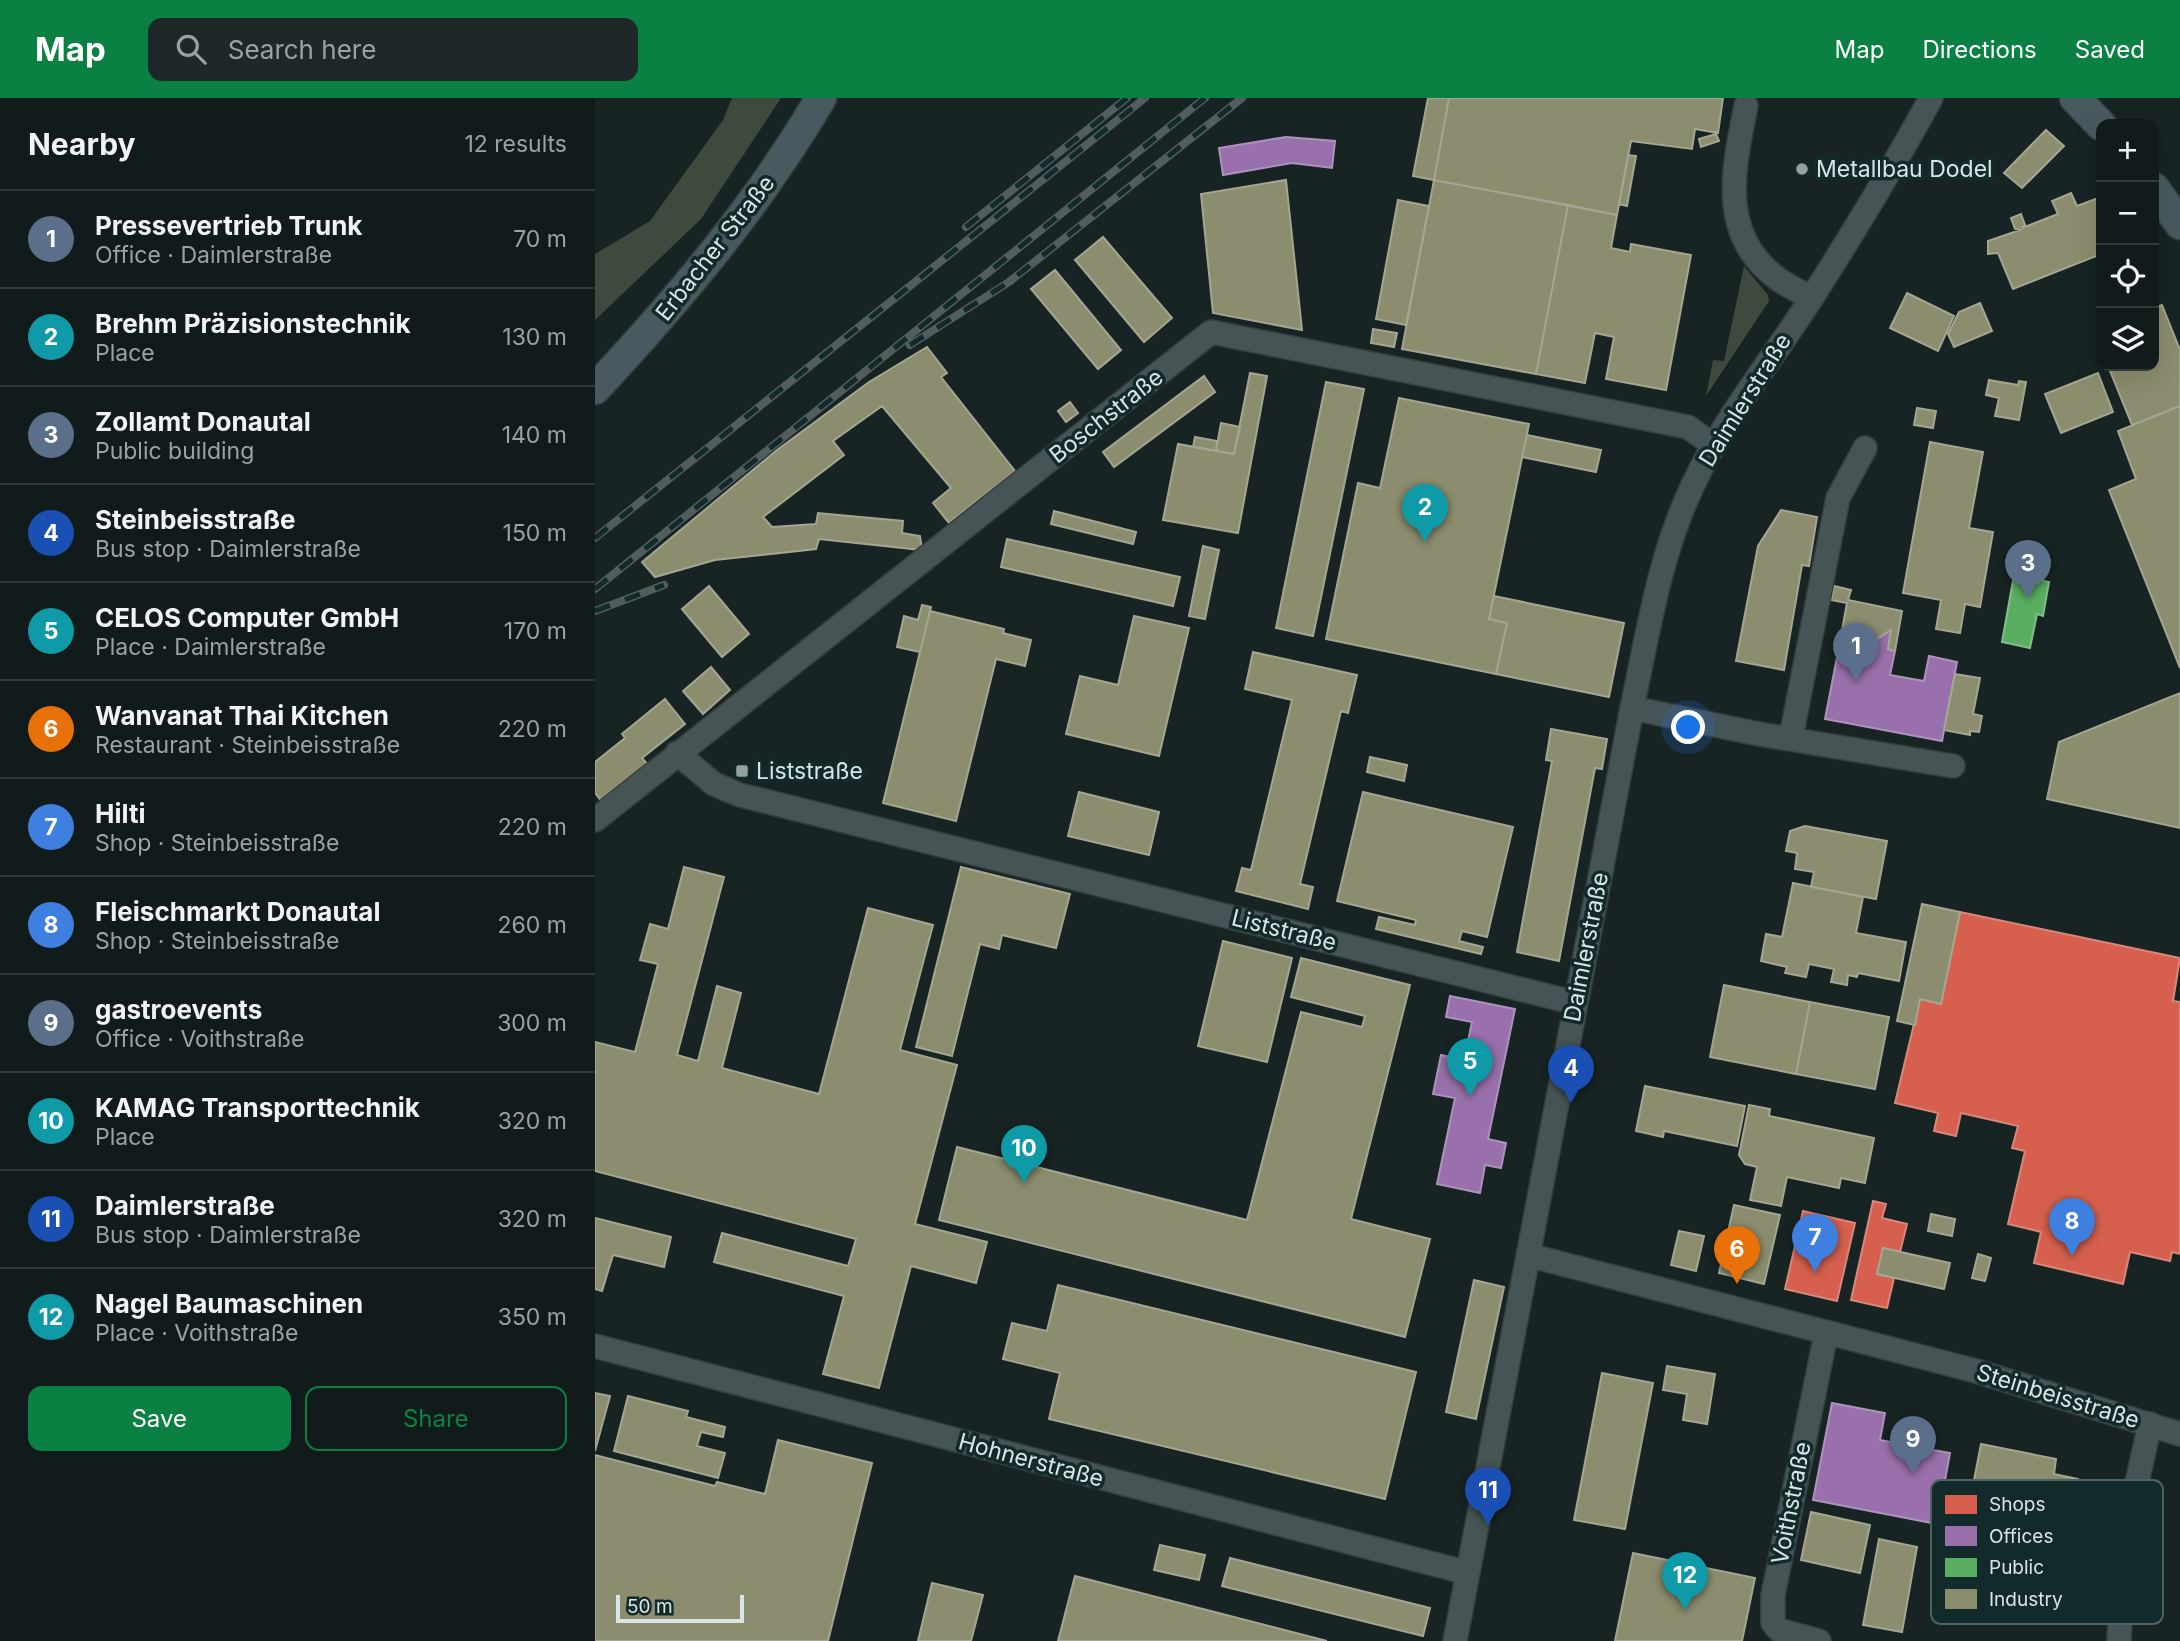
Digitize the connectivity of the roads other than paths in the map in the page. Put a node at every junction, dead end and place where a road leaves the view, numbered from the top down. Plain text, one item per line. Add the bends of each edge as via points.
1 (821, 98) edge
2 (1931, 98) edge
3 (2078, 101) edge
4 (1746, 106) dead end
5 (2096, 120) edge
6 (2159, 195) edge
7 (2180, 224) edge
8 (1811, 298) junction
9 (595, 389) edge
10 (1713, 445) junction
11 (1865, 448) dead end
12 (1643, 710) junction
13 (1791, 737) junction
14 (677, 753) junction
15 (1953, 766) dead end
16 (595, 820) edge
17 (1576, 1003) junction
18 (1528, 1255) junction
19 (1826, 1334) junction
20 (595, 1346) edge
21 (2150, 1424) junction
22 (2180, 1434) edge
23 (2138, 1480) edge
24 (1468, 1573) junction
25 (1455, 1641) edge
26 (1819, 1641) edge

1 - 9 main road, Erbacher Straße via 783,161 722,245
2 - 8 street, Daimlerstraße via 1898,160
3 - 5 main road
4 - 8 street via 1733,176 1741,232 1773,276
6 - 7 main road
8 - 10 street, Daimlerstraße
10 - 12 street, Daimlerstraße via 1678,519 1661,571
10 - 14 street, Boschstraße via 1688,427 1211,332
11 - 13 street via 1838,498
12 - 13 street
12 - 17 street, Daimlerstraße
13 - 15 street
14 - 16 street, Boschstraße
14 - 17 street, Liststraße via 714,784 740,795
17 - 18 street, Daimlerstraße
18 - 19 street, Steinbeisstraße
18 - 24 street, Daimlerstraße
19 - 21 street, Steinbeisstraße via 1990,1375
19 - 26 street, Voithstraße via 1773,1595 1773,1623 1779,1630
20 - 24 street, Hohnerstraße
21 - 22 street, Steinbeisstraße
21 - 23 street
24 - 25 street, Daimlerstraße

